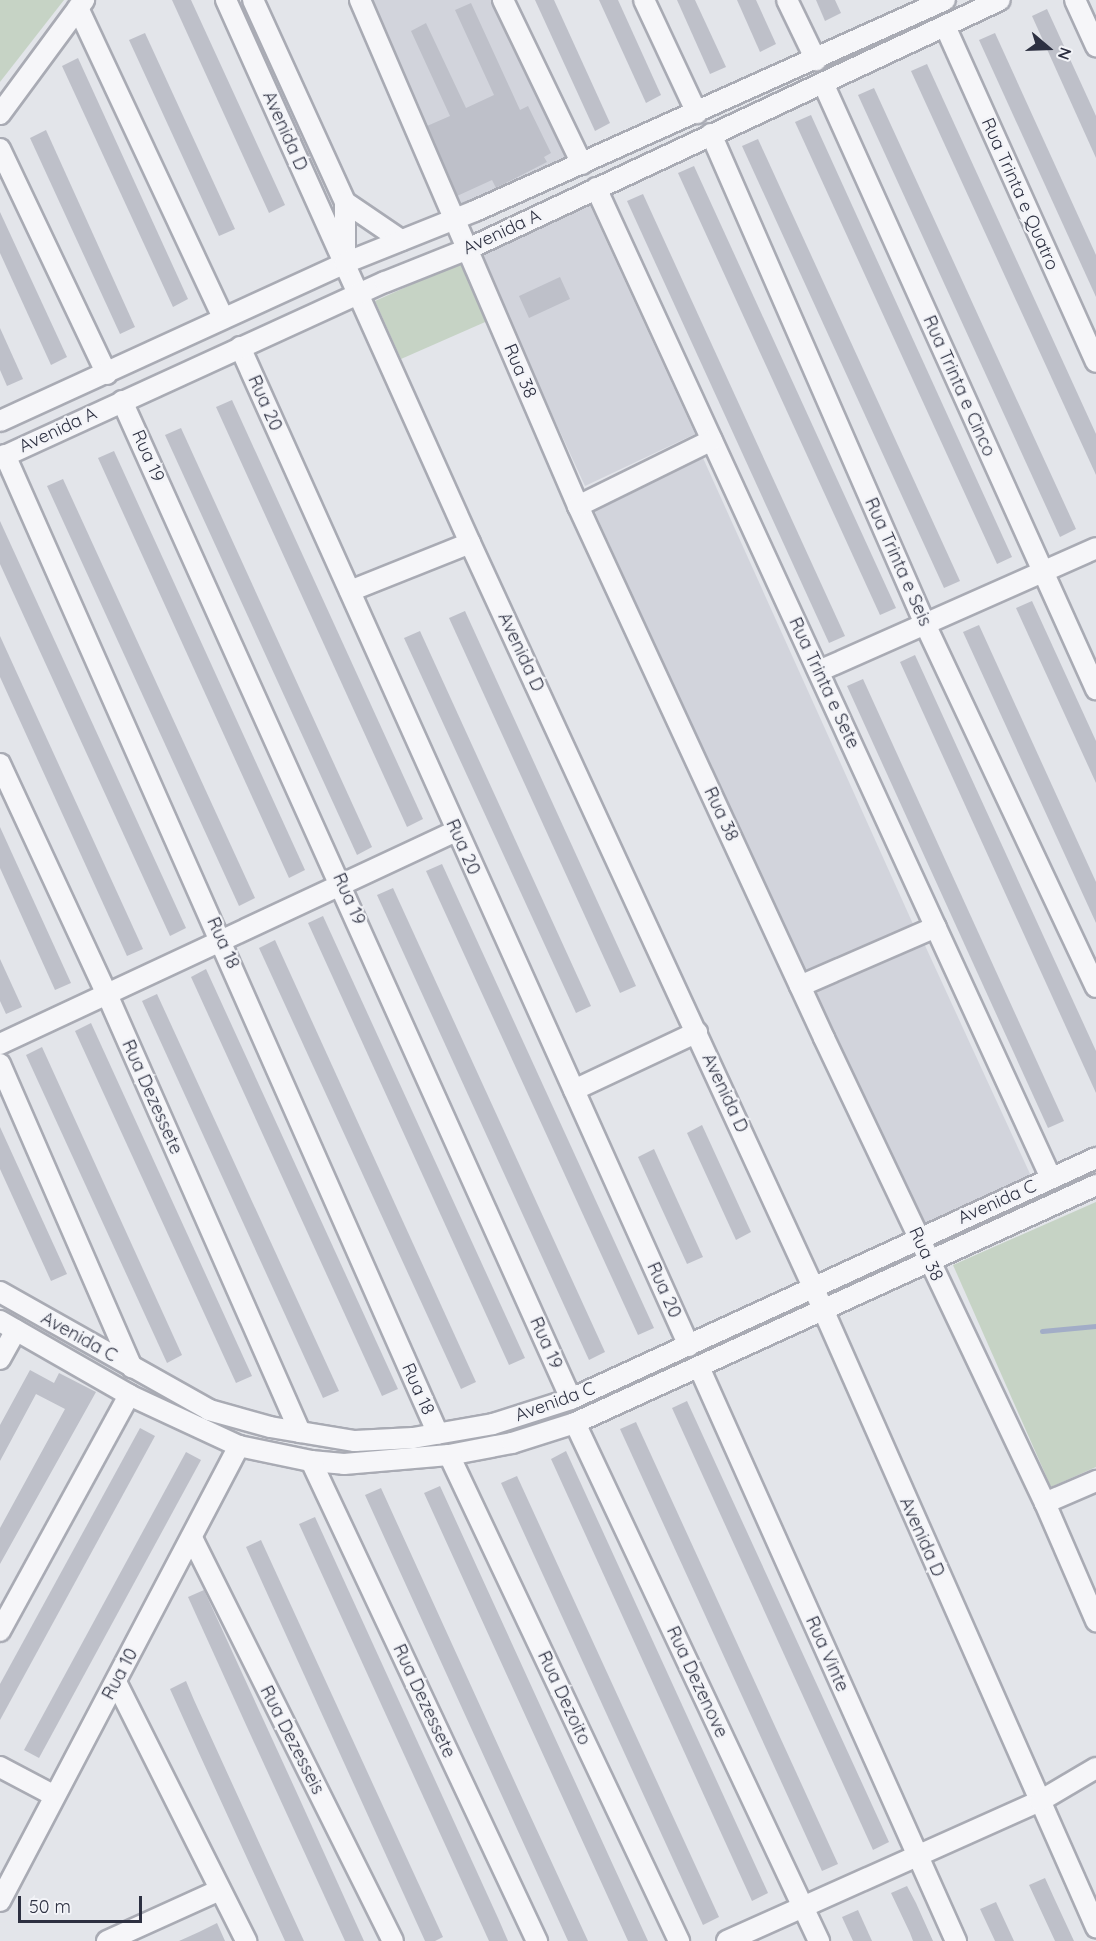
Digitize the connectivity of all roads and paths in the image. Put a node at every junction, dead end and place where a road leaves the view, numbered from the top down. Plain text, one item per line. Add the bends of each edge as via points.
1 (226, 0) edge
2 (254, 0) edge
3 (360, 0) edge
4 (503, 0) edge
5 (644, 0) edge
6 (787, 0) edge
7 (1000, 0) edge
8 (1075, 0) edge
9 (936, 2) edge
10 (81, 4) edge
11 (945, 26) junction
12 (1096, 46) edge
13 (816, 60) junction
14 (823, 83) junction
15 (697, 113) junction
16 (0, 114) edge
17 (711, 134) junction
18 (0, 149) edge
19 (582, 164) junction
20 (596, 188) junction
21 (345, 202) junction
22 (454, 219) junction
23 (426, 231) junction
24 (401, 240) junction
25 (468, 249) junction
26 (439, 260) junction
27 (345, 263) junction
28 (359, 294) junction
29 (223, 318) junction
30 (240, 347) junction
31 (1096, 362) edge
32 (107, 374) junction
33 (122, 401) junction
34 (0, 422) edge
35 (712, 440) junction
36 (2, 456) edge
37 (578, 506) junction
38 (470, 543) junction
39 (1096, 548) edge
40 (1042, 573) junction
41 (350, 591) junction
42 (925, 624) junction
43 (819, 670) junction
44 (1096, 688) edge
45 (0, 764) edge
46 (456, 831) junction
47 (341, 882) junction
48 (936, 927) junction
49 (222, 940) junction
50 (800, 986) junction
51 (1096, 987) edge
52 (105, 992) junction
53 (697, 1032) junction
54 (0, 1044) edge
55 (0, 1064) edge
56 (574, 1090) junction
57 (1096, 1158) edge
58 (1051, 1178) junction
59 (1096, 1185) edge
60 (919, 1238) junction
61 (929, 1261) junction
62 (814, 1289) junction
63 (0, 1292) edge
64 (823, 1311) junction
65 (8, 1325) edge
66 (689, 1346) junction
67 (0, 1359) edge
68 (132, 1367) junction
69 (699, 1367) junction
70 (129, 1395) junction
71 (571, 1399) junction
72 (575, 1423) junction
73 (300, 1432) junction
74 (438, 1434) junction
75 (239, 1446) junction
76 (449, 1455) junction
77 (311, 1461) junction
78 (1096, 1481) edge
79 (1045, 1503) junction
80 (192, 1539) junction
81 (1096, 1621) edge
82 (0, 1631) edge
83 (116, 1682) junction
84 (0, 1767) edge
85 (1096, 1768) edge
86 (53, 1795) junction
87 (1040, 1801) junction
88 (917, 1856) junction
89 (220, 1890) junction
90 (0, 1901) edge
91 (803, 1906) junction
92 (1096, 1927) edge
93 (107, 1941) edge
94 (246, 1941) edge
95 (393, 1941) edge
96 (537, 1941) edge
97 (679, 1941) edge
98 (727, 1941) edge
99 (819, 1941) edge
100 (956, 1941) edge

1 - 27 street, Avenida D
2 - 21 street, Avenida D
3 - 22 street, Rua 38
4 - 19 street
5 - 15 street
6 - 13 street
7 - 11 street, Avenida A
8 - 12 street
9 - 13 street, Avenida A
10 - 16 street
10 - 29 street
11 - 14 street, Avenida A
11 - 31 street, Rua Trinta e Quatro
13 - 15 street, Avenida A
14 - 17 street, Avenida A
14 - 40 street, Rua Trinta e Cinco
15 - 19 street, Avenida A
17 - 20 street, Avenida A
17 - 42 street, Rua Trinta e Seis
18 - 32 street
19 - 22 street, Avenida A
20 - 25 street, Avenida A
20 - 35 street, Rua Trinta e Sete
21 - 24 street
21 - 27 street, Avenida D
22 - 23 street, Avenida A
22 - 25 street, Rua 38
23 - 24 street, Avenida A
23 - 26 street
24 - 27 street, Avenida A
25 - 26 street, Avenida A
25 - 37 street, Rua 38
26 - 28 street, Avenida A
27 - 28 street, Avenida D
27 - 29 street, Avenida A
28 - 30 street, Avenida A
28 - 38 street, Avenida D
29 - 32 street, Avenida A
30 - 33 street, Avenida A
30 - 41 street, Rua 20
32 - 34 street, Avenida A
33 - 36 street, Avenida A
33 - 47 street, Rua 19
35 - 37 street
35 - 43 street, Rua Trinta e Sete
36 - 49 street, Rua 18
37 - 50 street, Rua 38
38 - 41 street
38 - 53 street, Avenida D
39 - 40 street
40 - 42 street
40 - 44 street, Rua Trinta e Cinco
41 - 46 street, Rua 20
42 - 43 street
42 - 51 street, Rua Trinta e Seis
43 - 48 street, Rua Trinta e Sete
45 - 52 street, Rua Dezessete
46 - 47 street
46 - 56 street, Rua 20
47 - 49 street
47 - 71 street, Rua 19
48 - 50 street
48 - 58 street, Rua Trinta e Sete
49 - 52 street
49 - 74 street, Rua 18
50 - 60 street, Rua 38
52 - 54 street
52 - 73 street, Rua Dezessete
53 - 56 street
53 - 62 street, Avenida D
55 - 68 street
56 - 66 street, Rua 20
57 - 58 street, Avenida C
58 - 60 street, Avenida C
59 - 61 street, Avenida C
60 - 61 street, Rua 38
60 - 62 street, Avenida C
61 - 64 street, Avenida C
61 - 79 street, Rua 38
62 - 64 street, Avenida D
62 - 66 street, Avenida C
63 - 68 street, Avenida C
64 - 69 street, Avenida C
64 - 87 street, Avenida D
65 - 67 street
65 - 70 street, Avenida C
66 - 71 street, Avenida C
68 - 73 street, Avenida C via 209,1410
69 - 72 street, Avenida C
69 - 88 street, Rua Vinte
70 - 75 street, Avenida C
70 - 82 street
71 - 74 street, Avenida C via 493,1424
72 - 76 street, Avenida C via 512,1443
72 - 91 street, Rua Dezenove
73 - 74 street, Avenida C via 355,1441
75 - 77 street, Avenida C
75 - 80 street, Rua 10
76 - 77 street, Avenida C via 393,1462
76 - 97 street, Rua Dezoito
77 - 96 street, Rua Dezessete
78 - 79 street
79 - 81 street, Rua 38
80 - 83 street, Rua 10
80 - 95 street, Rua Dezesseis
83 - 86 street, Rua 10
83 - 89 street
84 - 86 street
85 - 87 street
86 - 90 street, Rua 10
87 - 88 street
87 - 92 street, Avenida D
88 - 91 street
88 - 100 street, Rua Vinte
89 - 93 street
89 - 94 street
91 - 98 street
91 - 99 street, Rua Dezenove

